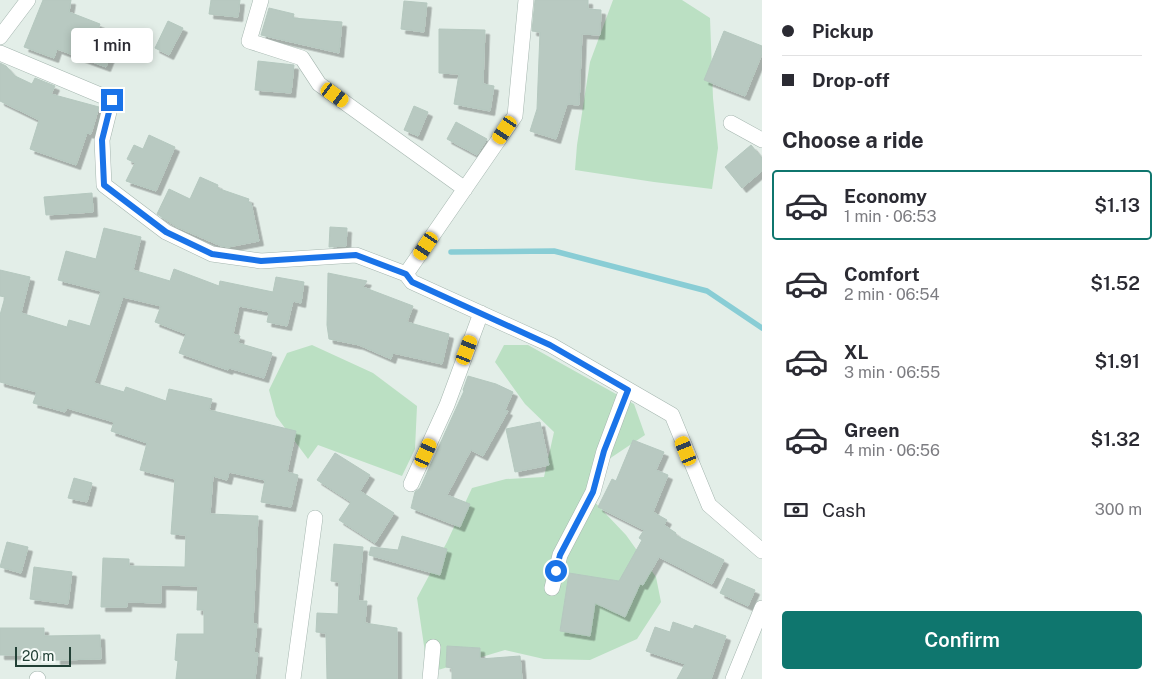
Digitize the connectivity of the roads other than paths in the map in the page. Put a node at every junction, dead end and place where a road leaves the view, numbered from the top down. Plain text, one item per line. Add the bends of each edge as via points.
1 (28, 0) edge
2 (261, 0) edge
3 (526, 0) edge
4 (0, 37) edge
5 (0, 53) edge
6 (731, 123) dead end
7 (762, 140) edge
8 (465, 189) junction
9 (406, 274) junction
10 (481, 314) junction
11 (628, 390) junction
12 (411, 484) dead end
13 (315, 518) dead end
14 (762, 551) edge
15 (552, 588) dead end
16 (762, 608) edge
17 (433, 647) dead end
18 (294, 679) edge
19 (430, 679) edge
20 (734, 679) edge

1 - 4 street
2 - 8 street via 249,41 302,58 319,84
3 - 8 street via 515,116
5 - 9 street via 112,100 102,140 104,185 166,232 212,254 261,261 356,255
6 - 7 street
8 - 9 street
9 - 10 street via 412,282
10 - 11 street via 550,345
10 - 12 street via 447,405
11 - 14 street via 672,415 708,505
11 - 15 street via 604,451 593,492 560,555
13 - 18 street
16 - 20 street
17 - 19 street

